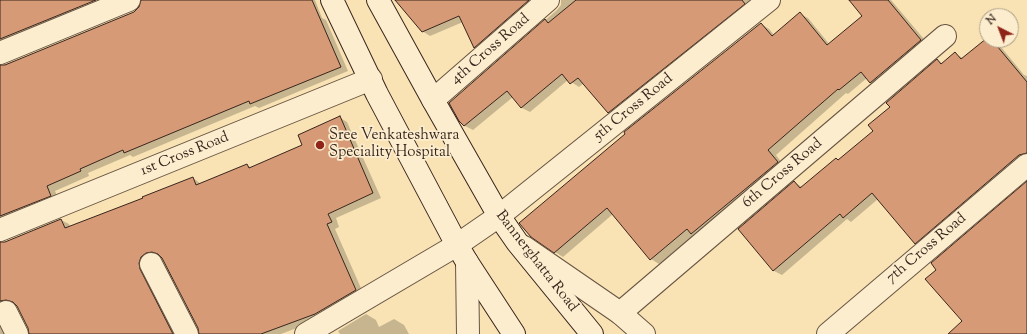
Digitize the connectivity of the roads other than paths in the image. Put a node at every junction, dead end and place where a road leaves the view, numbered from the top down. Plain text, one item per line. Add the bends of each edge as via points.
1 (129, 0) edge
2 (332, 0) edge
3 (378, 0) edge
4 (548, 0) edge
5 (769, 0) edge
6 (945, 36) dead end
7 (0, 53) edge
8 (371, 79) junction
9 (433, 100) junction
10 (1027, 165) edge
11 (499, 216) junction
12 (0, 230) edge
13 (517, 242) junction
14 (462, 253) junction
15 (151, 264) dead end
16 (6, 312) dead end
17 (620, 312) junction
18 (17, 334) edge
19 (187, 334) edge
20 (306, 334) edge
21 (468, 334) edge
22 (514, 334) edge
23 (592, 334) edge
24 (644, 334) edge
25 (828, 334) edge

1 - 7 street
2 - 8 street
3 - 9 street, Bannerghatta Road
4 - 9 street, 4th Cross Road
5 - 11 street, 5th Cross Road
6 - 17 street, 6th Cross Road
8 - 12 street, 1st Cross Road
8 - 14 street
9 - 11 street, Bannerghatta Road
10 - 25 street, 7th Cross Road
11 - 13 street, Bannerghatta Road
11 - 14 street, 5th Cross Road
13 - 17 street
13 - 23 street, Bannerghatta Road
14 - 20 street, 5th Cross Road
14 - 21 street
14 - 22 street
15 - 19 street
16 - 18 street
17 - 24 street

